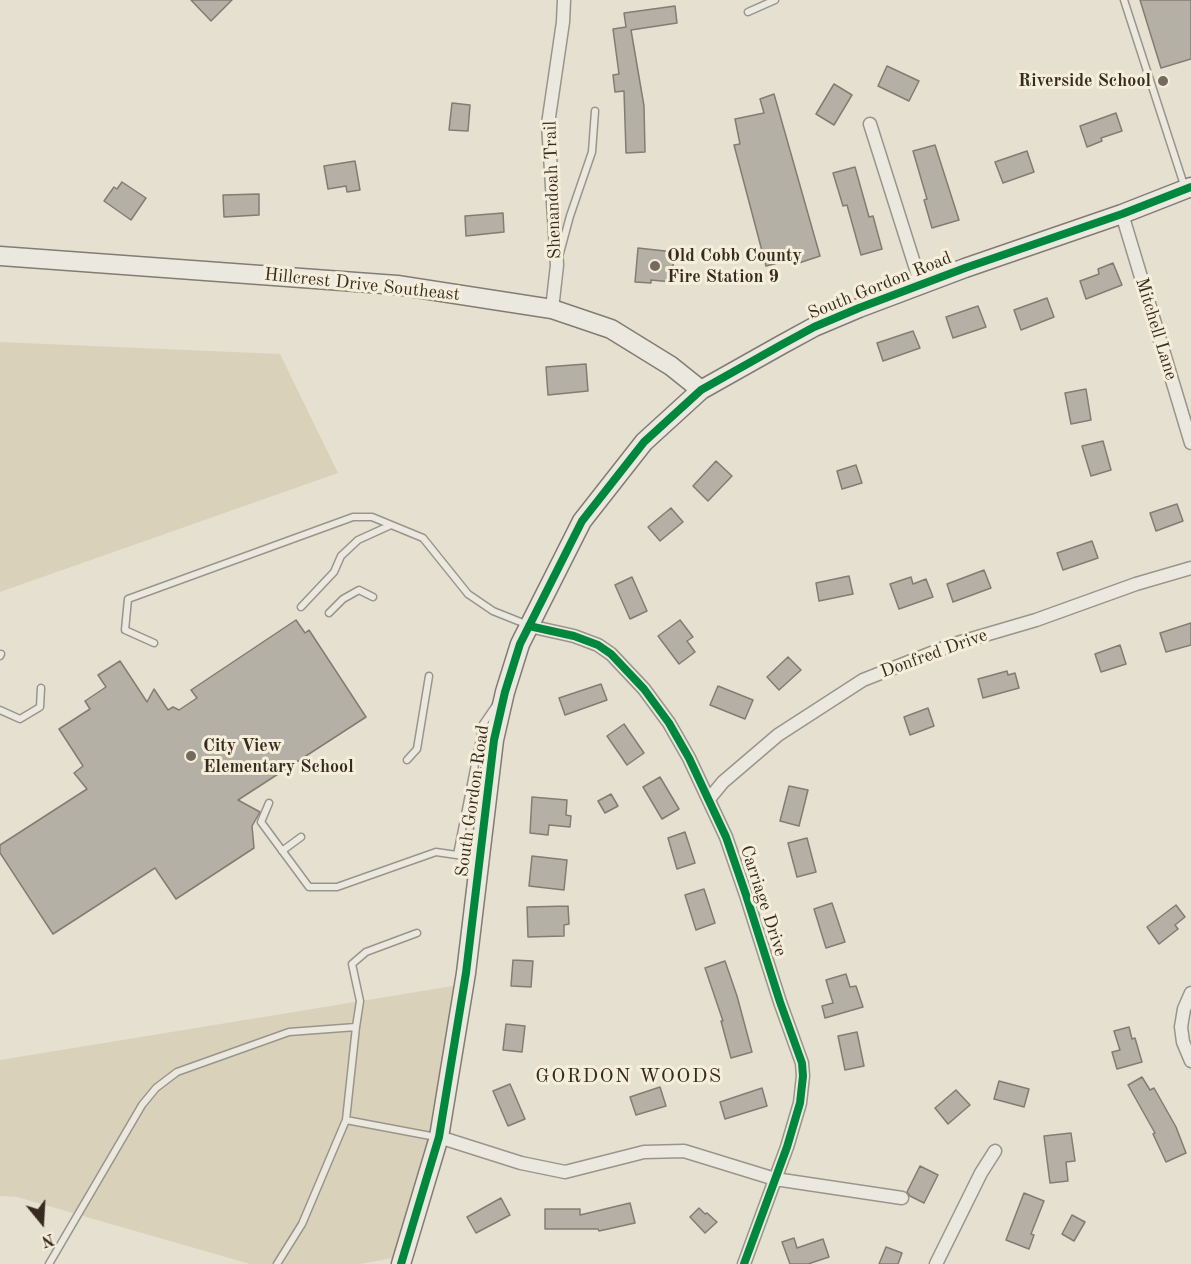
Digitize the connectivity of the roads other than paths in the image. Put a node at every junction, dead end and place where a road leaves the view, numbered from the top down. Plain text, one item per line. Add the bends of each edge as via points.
1 (564, 0) edge
2 (775, 0) edge
3 (1124, 0) edge
4 (748, 12) dead end
5 (595, 111) dead end
6 (870, 124) dead end
7 (1188, 188) edge
8 (1122, 214) junction
9 (0, 256) edge
10 (556, 266) junction
11 (921, 285) junction
12 (552, 309) junction
13 (701, 390) junction
14 (1191, 443) edge
15 (391, 525) junction
16 (1191, 568) edge
17 (373, 597) dead end
18 (301, 607) dead end
19 (329, 614) dead end
20 (529, 626) junction
21 (154, 643) dead end
22 (429, 676) dead end
23 (41, 688) dead end
24 (504, 692) junction
25 (0, 710) edge
26 (407, 760) dead end
27 (709, 799) junction
28 (269, 803) dead end
29 (301, 837) dead end
30 (282, 851) junction
31 (457, 855) junction
32 (480, 859) junction
33 (417, 933) dead end
34 (1191, 993) edge
35 (356, 1027) junction
36 (1191, 1061) edge
37 (346, 1120) junction
38 (439, 1137) junction
39 (995, 1151) dead end
40 (775, 1179) junction
41 (902, 1198) dead end
42 (49, 1264) edge
43 (277, 1264) edge
44 (401, 1264) edge
45 (744, 1264) edge
46 (936, 1264) edge

1 - 10 street, Shenandoah Trail via 548,124
2 - 4 lane
3 - 7 lane
5 - 10 lane via 592,152
6 - 11 street
7 - 8 street, South Gordon Road
8 - 11 street, South Gordon Road
8 - 14 street, Mitchell Lane
9 - 12 street, Hillcrest Drive Southeast via 397,285
10 - 12 street, Shenandoah Trail
11 - 13 street, South Gordon Road via 814,327
12 - 13 street, Hillcrest Drive Southeast via 611,329 671,366
13 - 20 street, South Gordon Road via 644,442 582,521
15 - 18 lane via 358,540
15 - 20 lane via 423,538 468,594 493,611
15 - 21 lane via 372,517 353,517 129,599 125,630
16 - 27 street, Donfred Drive via 954,644 863,680 778,735
17 - 19 lane via 359,590
20 - 24 street, South Gordon Road
20 - 27 street, Carriage Drive via 574,636 611,654 669,723
22 - 26 lane via 417,749
23 - 25 lane via 40,707 20,719
24 - 31 lane via 483,724
24 - 32 street, South Gordon Road
27 - 40 street, Carriage Drive via 726,837 802,1063 800,1103
28 - 30 lane via 261,822
29 - 30 lane
30 - 31 lane via 309,887 337,887 436,852
31 - 32 lane
32 - 38 street, South Gordon Road
33 - 35 lane via 366,952 352,964 360,1001
34 - 36 street via 1181,1027
35 - 37 lane
35 - 42 lane via 290,1032 177,1072 156,1088 141,1105
37 - 38 lane
37 - 43 lane via 302,1224
38 - 40 street via 521,1163 565,1172 666,1150 684,1151
38 - 44 street, South Gordon Road
39 - 46 street
40 - 41 street
40 - 45 street, Carriage Drive

